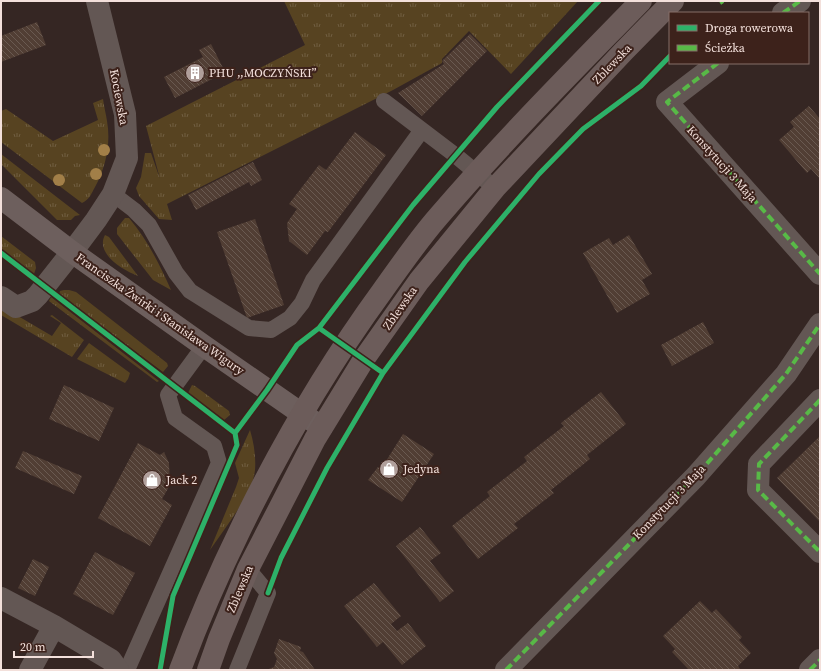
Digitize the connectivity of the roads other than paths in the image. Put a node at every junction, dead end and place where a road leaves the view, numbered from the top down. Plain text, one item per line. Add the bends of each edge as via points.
1 (97, 1) edge
2 (641, 1) edge
3 (673, 1) edge
4 (800, 1) edge
5 (784, 12) edge
6 (717, 64) edge
7 (384, 101) dead end
8 (422, 130) junction
9 (477, 173) junction
10 (495, 188) junction
11 (113, 194) junction
12 (1, 198) edge
13 (72, 252) junction
14 (820, 274) edge
15 (1, 297) edge
16 (820, 324) edge
17 (204, 346) junction
18 (820, 400) edge
19 (302, 414) junction
20 (322, 427) junction
21 (820, 552) edge
22 (248, 569) junction
23 (1, 598) edge
24 (54, 626) junction
25 (820, 660) edge
26 (30, 670) edge
27 (118, 670) edge
28 (128, 670) edge
29 (180, 670) edge
30 (208, 670) edge
31 (237, 670) edge
32 (506, 670) edge
33 (810, 670) edge

1 - 11 street, Kociewska via 125,114 126,158
2 - 9 main road, Zblewska
3 - 10 main road, Zblewska
4 - 5 street
6 - 14 street, Konstytucji 3 Maja via 667,102
7 - 8 lane
8 - 9 lane
8 - 11 lane via 313,280 302,303 290,318 271,330 249,328 190,292 149,225
9 - 10 lane
9 - 19 main road, Zblewska via 437,218 360,323
10 - 20 main road, Zblewska via 419,281 364,359
11 - 13 street, Kociewska
12 - 13 main road, Franciszka Żwirki i Stanisława Wigury
13 - 15 street, Kociewska via 32,301 16,307
13 - 17 main road, Franciszka Żwirki i Stanisława Wigury
16 - 32 street, Konstytucji 3 Maja via 786,374 696,476
17 - 19 main road, Franciszka Żwirki i Stanisława Wigury
17 - 28 lane via 168,394 175,418 214,446 219,463
18 - 21 street via 759,464 758,490
19 - 20 main road, Franciszka Żwirki i Stanisława Wigury
19 - 29 main road, Zblewska via 258,494 220,572
20 - 22 main road, Zblewska
22 - 30 main road, Zblewska
22 - 31 lane via 268,593
23 - 24 street
24 - 26 street
24 - 27 street via 111,660
25 - 33 street

